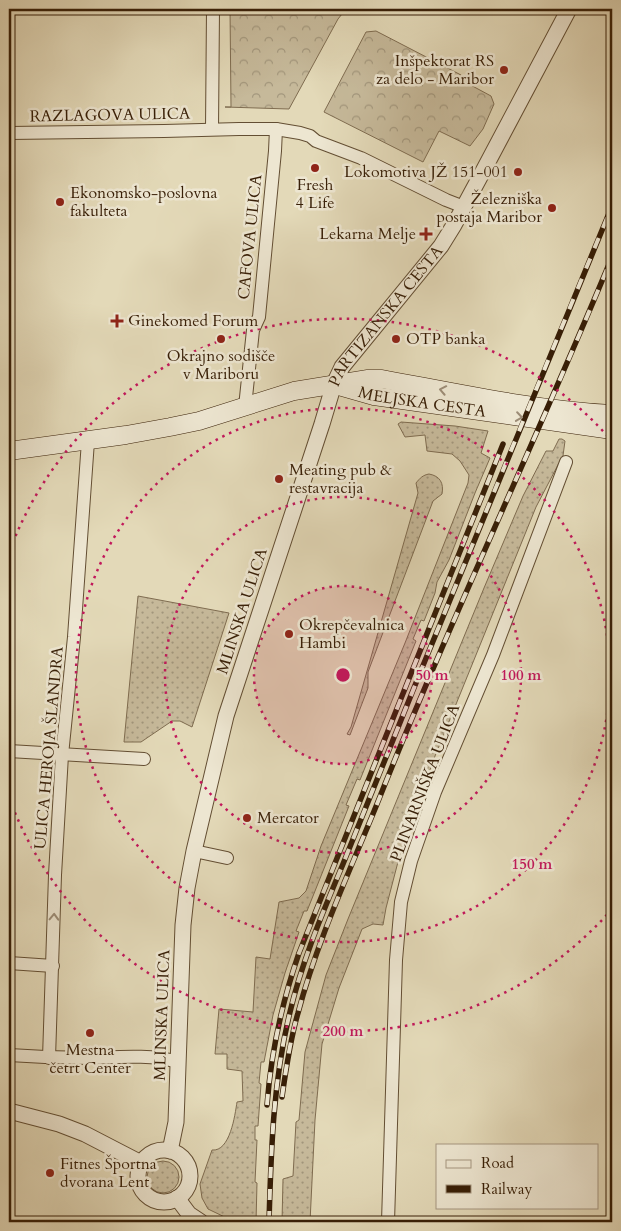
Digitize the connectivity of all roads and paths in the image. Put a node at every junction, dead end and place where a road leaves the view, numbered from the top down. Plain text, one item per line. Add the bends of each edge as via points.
1 (213, 9) edge
2 (569, 9) edge
3 (212, 129) junction
4 (276, 129) junction
5 (9, 133) edge
6 (464, 207) junction
7 (334, 384) junction
8 (245, 407) junction
9 (612, 414) edge
10 (612, 430) edge
11 (88, 440) junction
12 (9, 451) edge
13 (566, 462) dead end
14 (9, 751) edge
15 (62, 755) junction
16 (144, 759) dead end
17 (194, 851) junction
18 (227, 858) dead end
19 (9, 963) edge
20 (53, 966) junction
21 (9, 1055) edge
22 (49, 1058) junction
23 (178, 1062) junction
24 (9, 1111) edge
25 (170, 1151) junction
26 (141, 1163) junction
27 (177, 1198) junction
28 (200, 1222) edge
29 (388, 1222) edge

1 - 3 street
2 - 6 street, PARTIZANSKA CESTA
3 - 4 street, RAZLAGOVA ULICA
3 - 5 street, RAZLAGOVA ULICA
4 - 6 street, RAZLAGOVA ULICA via 310,136
4 - 8 street, CAFOVA ULICA via 259,317 253,330
6 - 7 street, PARTIZANSKA CESTA via 441,246 342,367
7 - 8 main road, PARTIZANSKA CESTA via 294,391
9 -> 7 main road, MELJSKA CESTA via 573,412 382,379
7 -> 10 main road, MELJSKA CESTA via 374,396
7 - 17 street, MLINSKA ULICA via 226,716
8 - 11 main road, PARTIZANSKA CESTA via 186,424
11 - 12 main road, PARTIZANSKA CESTA
11 - 15 street, ULICA HEROJA ŠLANDRA
13 - 29 street, PLINARNIŠKA ULICA via 411,861 402,902 396,960
14 - 15 street
15 - 16 street
20 -> 15 street, ULICA HEROJA ŠLANDRA
17 - 18 street
17 - 23 street, MLINSKA ULICA via 183,925
19 - 20 street
20 - 22 street, ULICA HEROJA ŠLANDRA
21 - 22 street
22 - 23 street via 125,1056
23 - 25 street, MLINSKA ULICA via 176,1122
24 - 26 street via 85,1134
25 - 26 street via 151,1153
25 - 27 street via 185,1161 189,1172 186,1189
26 - 27 street via 138,1178 145,1194 159,1201
27 - 28 street

